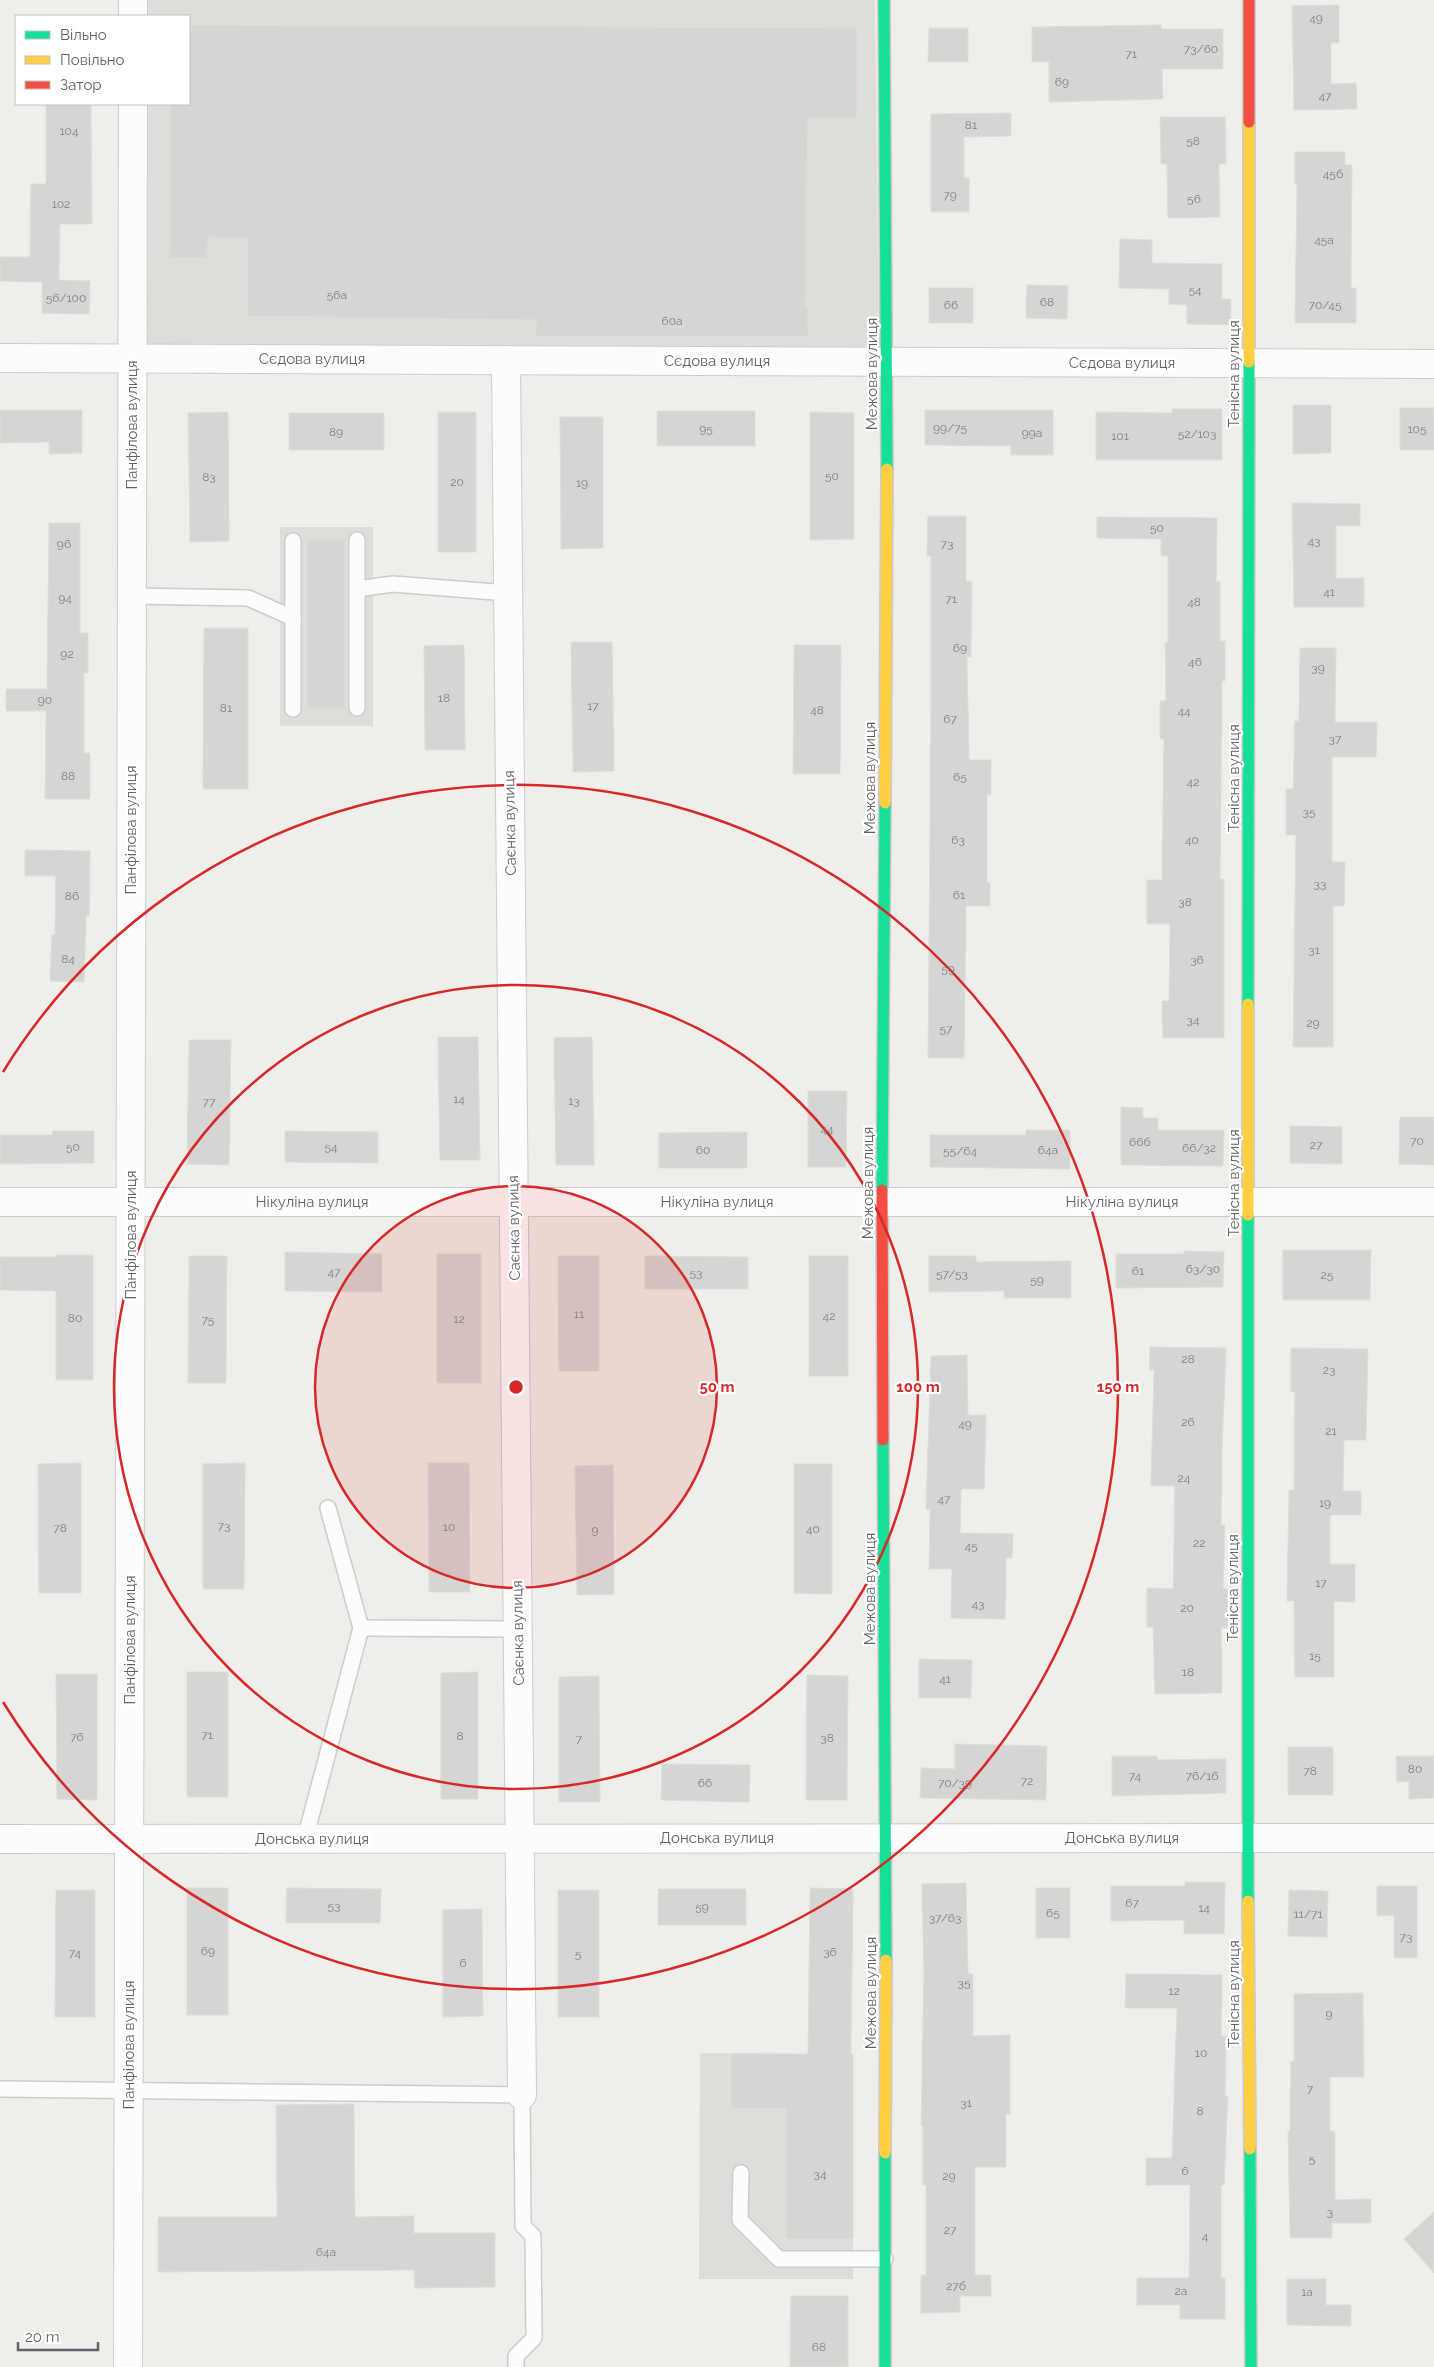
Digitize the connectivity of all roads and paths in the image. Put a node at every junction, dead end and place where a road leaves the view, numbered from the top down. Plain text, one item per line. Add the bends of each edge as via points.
1 (133, 0) edge
2 (884, 0) edge
3 (1249, 0) edge
4 (133, 15) edge
5 (133, 105) edge
6 (0, 358) edge
7 (132, 359) junction
8 (506, 360) junction
9 (888, 362) junction
10 (1250, 363) junction
11 (1434, 364) edge
12 (357, 540) dead end
13 (293, 541) dead end
14 (357, 589) junction
15 (508, 593) junction
16 (132, 596) junction
17 (293, 618) junction
18 (357, 708) dead end
19 (293, 709) dead end
20 (0, 1202) edge
21 (131, 1202) junction
22 (514, 1202) junction
23 (882, 1202) junction
24 (1249, 1202) junction
25 (1434, 1202) edge
26 (328, 1508) dead end
27 (361, 1628) junction
28 (518, 1629) junction
29 (520, 1838) junction
30 (886, 1838) junction
31 (1248, 1838) junction
32 (1434, 1838) edge
33 (0, 1839) edge
34 (130, 1839) junction
35 (305, 1839) junction
36 (0, 2089) edge
37 (129, 2090) junction
38 (522, 2095) junction
39 (741, 2173) dead end
40 (885, 2259) junction
41 (128, 2367) edge
42 (516, 2367) edge
43 (885, 2367) edge
44 (1251, 2367) edge

1 - 4 street
2 - 9 street, Межова вулиця
3 - 10 street, Тенісна вулиця
5 - 7 street, Панфілова вулиця
6 - 7 street, Сєдова вулиця
7 - 8 street, Сєдова вулиця
7 - 16 street, Панфілова вулиця
8 - 9 street, Сєдова вулиця
8 - 15 street, Саєнка вулиця
9 - 10 street, Сєдова вулиця
9 - 23 street, Межова вулиця
10 - 11 street, Сєдова вулиця
10 - 24 street, Тенісна вулиця
12 - 14 lane
13 - 17 lane
14 - 15 lane via 393,584
14 - 18 lane
15 - 22 street, Саєнка вулиця
16 - 17 lane via 248,598
16 - 21 street, Панфілова вулиця
17 - 19 lane
20 - 21 street, Нікуліна вулиця
21 - 22 street, Нікуліна вулиця
21 - 34 street, Панфілова вулиця
22 - 23 street, Нікуліна вулиця
22 - 28 street, Саєнка вулиця
23 - 24 street, Нікуліна вулиця
23 - 30 street, Межова вулиця
24 - 25 street, Нікуліна вулиця
24 - 31 street, Тенісна вулиця
26 - 27 lane
27 - 28 lane
27 - 35 lane
28 - 29 street, Саєнка вулиця
29 - 30 street, Донська вулиця
29 - 35 street, Донська вулиця
29 - 38 street, Саєнка вулиця
30 - 31 street, Донська вулиця
30 - 40 street, Межова вулиця
31 - 32 street, Донська вулиця
31 - 44 street, Тенісна вулиця
33 - 34 street, Донська вулиця
34 - 35 street, Донська вулиця
34 - 37 street, Панфілова вулиця
36 - 37 lane
37 - 38 lane
37 - 41 street, Панфілова вулиця
38 - 42 lane via 524,2226 533,2236 534,2338 516,2356
39 - 40 lane via 740,2220 779,2259
40 - 43 street, Межова вулиця

